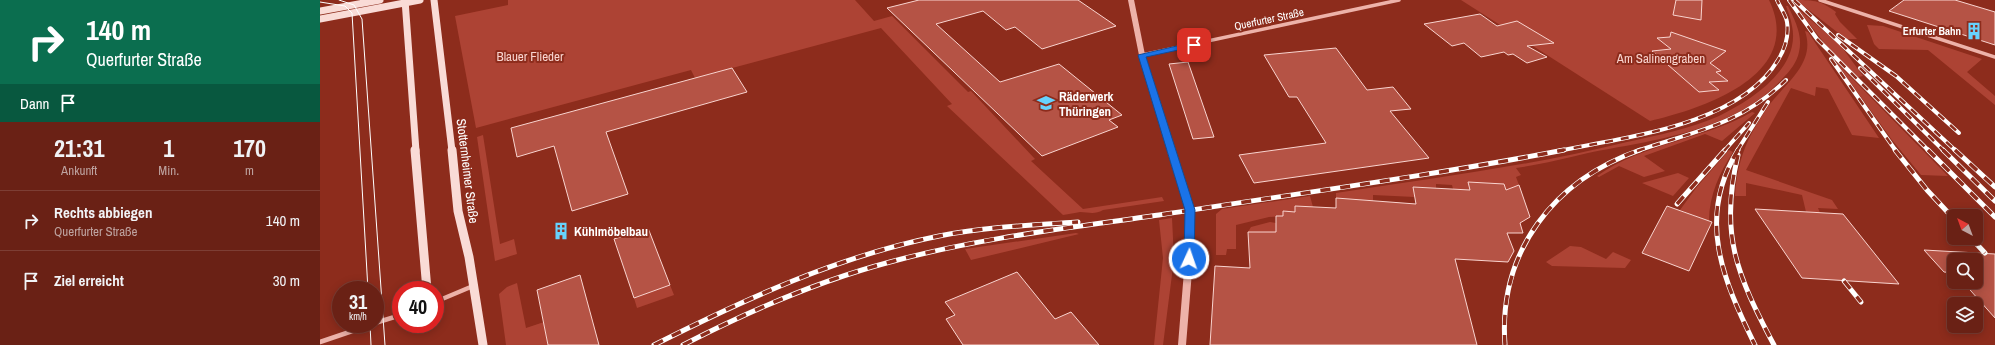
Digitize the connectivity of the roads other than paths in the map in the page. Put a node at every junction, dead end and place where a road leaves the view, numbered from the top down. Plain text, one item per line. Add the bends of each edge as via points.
1 (380, 0) edge
2 (420, 0) edge
3 (434, 0) edge
4 (1131, 0) edge
5 (1399, 0) edge
6 (1820, 0) edge
7 (406, 1) edge
8 (320, 11) edge
9 (320, 19) edge
10 (1142, 55) junction
11 (1995, 57) edge
12 (426, 281) edge
13 (474, 286) junction
14 (444, 298) edge
15 (347, 333) edge
16 (320, 342) edge
17 (483, 345) edge
18 (1182, 345) edge

1 - 8 main road
2 - 7 main road
3 - 13 main road, Stotternheimer Straße via 458,211
4 - 10 street
5 - 10 street, Querfurter Straße
6 - 11 street
7 - 9 main road
7 - 12 main road via 408,59
10 - 18 street via 1190,210
13 - 14 street
13 - 17 main road, Stotternheimer Straße
15 - 16 street

